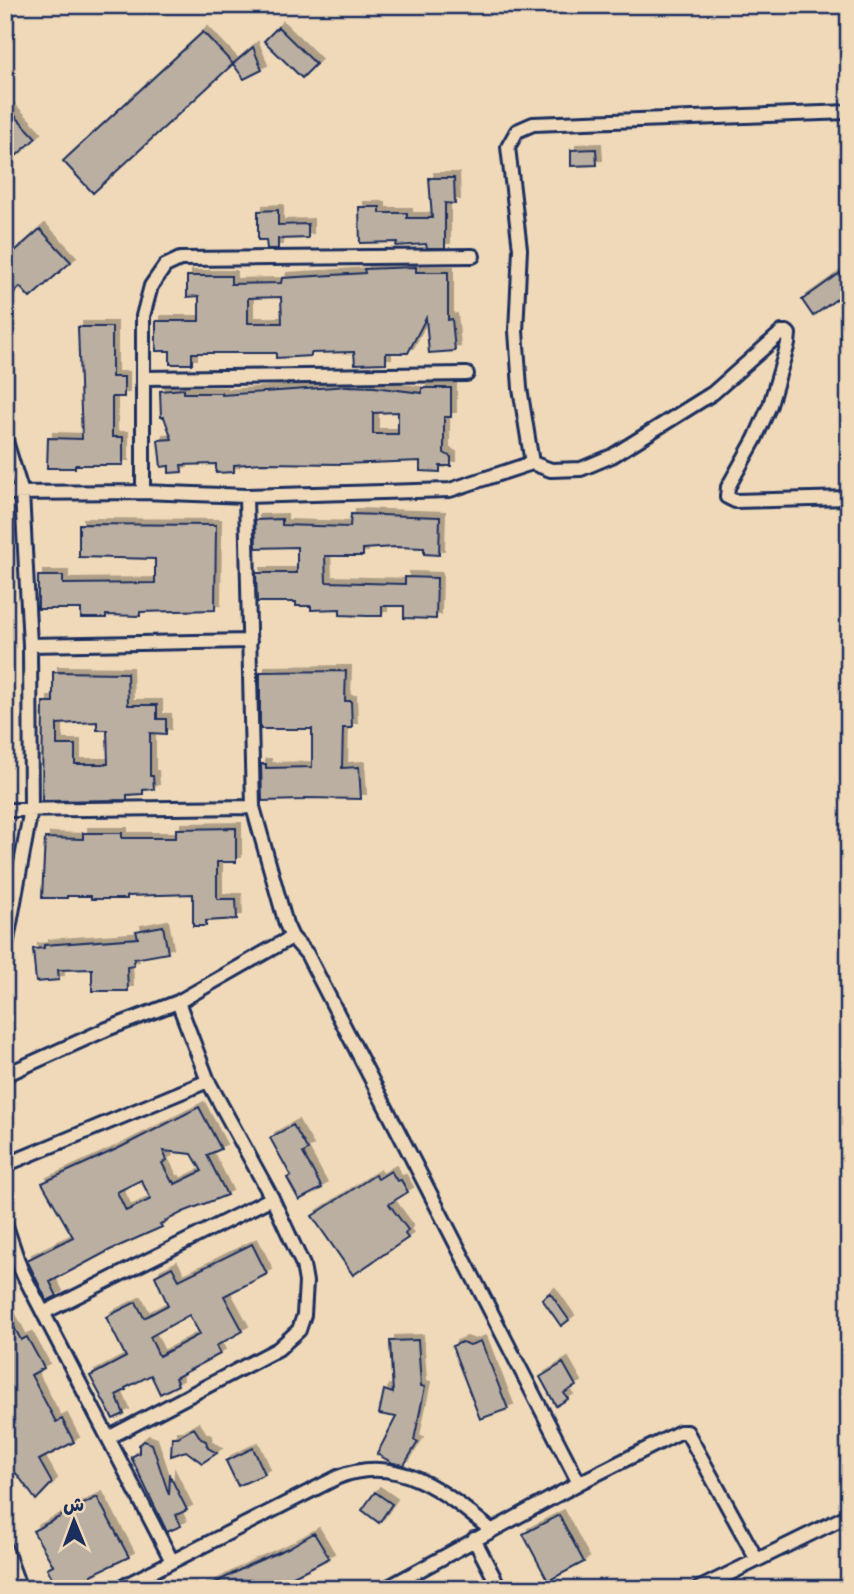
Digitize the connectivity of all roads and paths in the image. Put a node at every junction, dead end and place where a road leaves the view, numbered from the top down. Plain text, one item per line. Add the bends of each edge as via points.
1 (849, 112) edge
2 (473, 256) dead end
3 (467, 374) dead end
4 (143, 378) junction
5 (5, 438) edge
6 (532, 463) junction
7 (22, 492) junction
8 (143, 492) junction
9 (5, 493) edge
10 (246, 496) junction
11 (849, 498) edge
12 (250, 641) junction
13 (30, 645) junction
14 (253, 807) junction
15 (31, 809) junction
16 (5, 810) edge
17 (292, 937) junction
18 (5, 951) edge
19 (178, 1002) junction
20 (5, 1075) edge
21 (208, 1082) junction
22 (5, 1166) edge
23 (272, 1198) junction
24 (5, 1223) edge
25 (43, 1313) junction
26 (108, 1438) junction
27 (579, 1483) junction
28 (849, 1516) edge
29 (491, 1530) junction
30 (474, 1539) junction
31 (5, 1548) edge
32 (757, 1560) junction
33 (172, 1561) junction
34 (20, 1589) edge
35 (118, 1589) edge
36 (385, 1589) edge
37 (500, 1589) edge
38 (698, 1589) edge

1 - 6 street via 533,124 517,131 508,147 520,249 516,331
2 - 4 street via 180,259 165,266 151,286 143,316
3 - 4 street
4 - 8 street
5 - 7 street
6 - 10 street via 450,490
6 - 11 street via 551,470 581,469 612,456 713,393 787,332 788,344 770,405 728,486 727,497 735,501
7 - 8 street
7 - 9 street
7 - 13 street
8 - 10 street
10 - 12 street
12 - 13 street
12 - 14 street
13 - 15 street
14 - 15 street
14 - 17 street
15 - 16 street
15 - 18 street
17 - 19 street
17 - 27 street via 307,954
19 - 20 street
19 - 21 street
21 - 22 street
21 - 23 street
23 - 25 street
23 - 26 street via 303,1265 307,1299 299,1330 278,1349
24 - 25 street via 21,1270
25 - 26 street
26 - 33 street
27 - 29 street
27 - 32 street via 687,1432
28 - 32 street
29 - 30 street
29 - 33 street via 434,1488 385,1469 367,1469 338,1477
30 - 36 street
30 - 37 street
31 - 34 street
32 - 38 street
33 - 35 street

